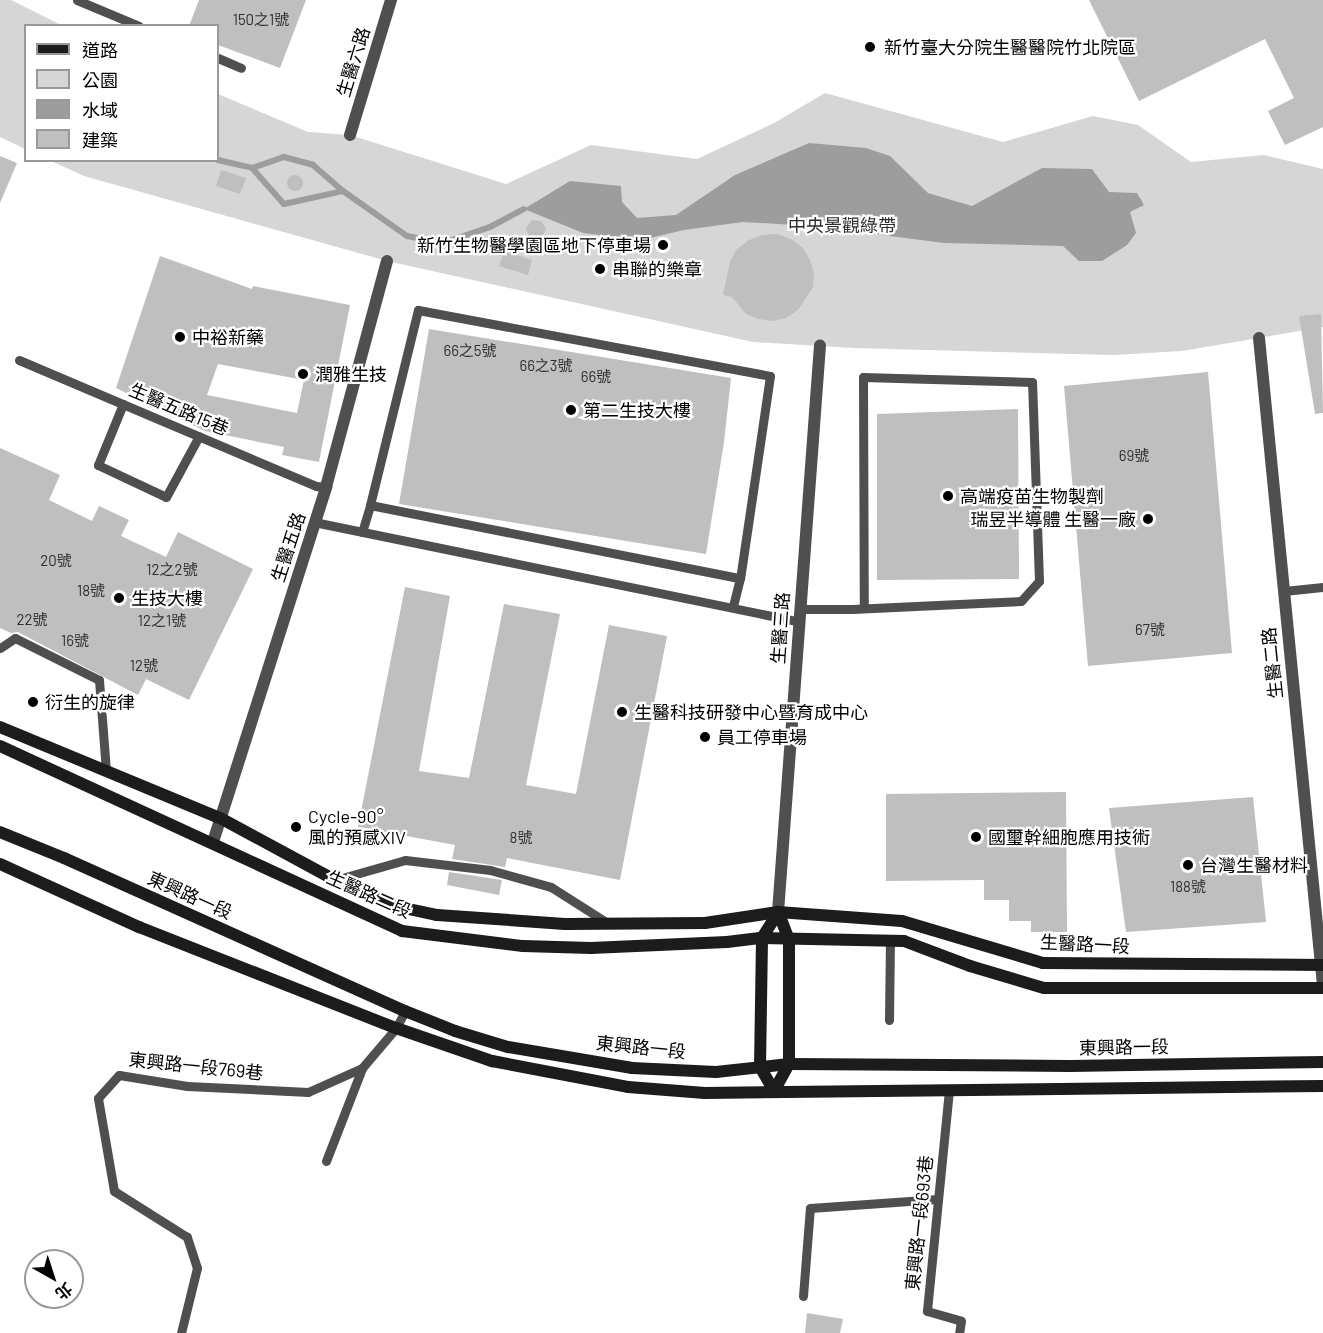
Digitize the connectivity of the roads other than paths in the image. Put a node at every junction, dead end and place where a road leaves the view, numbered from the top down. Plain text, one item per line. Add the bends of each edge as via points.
1 (77, 0) edge
2 (391, 0) edge
3 (134, 24) edge
4 (219, 58) edge
5 (241, 68) dead end
6 (350, 135) dead end
7 (387, 261) dead end
8 (1259, 338) dead end
9 (820, 346) dead end
10 (19, 360) dead end
11 (123, 404) junction
12 (200, 435) junction
13 (326, 487) junction
14 (370, 505) junction
15 (314, 522) junction
16 (362, 532) junction
17 (740, 578) junction
18 (1323, 587) edge
19 (1284, 591) junction
20 (734, 607) junction
21 (864, 608) junction
22 (799, 615) junction
23 (0, 648) edge
24 (0, 727) edge
25 (0, 746) edge
26 (106, 771) junction
27 (222, 819) junction
28 (0, 832) edge
29 (213, 842) junction
30 (0, 864) edge
31 (335, 880) junction
32 (778, 912) junction
33 (609, 924) junction
34 (762, 938) junction
35 (789, 940) junction
36 (890, 941) junction
37 (1321, 965) edge
38 (1323, 986) edge
39 (405, 1011) junction
40 (890, 1020) dead end
41 (396, 1028) junction
42 (1323, 1062) edge
43 (789, 1065) junction
44 (760, 1067) junction
45 (362, 1068) junction
46 (1323, 1086) edge
47 (949, 1090) junction
48 (774, 1091) junction
49 (326, 1161) dead end
50 (938, 1199) junction
51 (803, 1296) dead end
52 (181, 1333) edge
53 (959, 1333) edge

1 - 3 lane
2 - 6 street, 生醫六路
4 - 5 lane
7 - 13 street, 生醫五路
8 - 19 street, 生醫二路
9 - 22 street, 生醫三路
10 - 11 lane, 生醫五路15巷
11 - 12 lane, 生醫五路15巷
11 - 12 lane via 98,465 166,497
12 - 13 lane, 生醫五路15巷
13 - 15 street, 生醫五路
14 - 16 lane
14 - 17 lane
14 - 17 lane via 418,310 770,376
15 - 16 lane
15 - 27 street, 生醫五路
16 - 20 lane
17 - 20 lane
18 - 19 lane
19 - 37 street, 生醫二路
20 - 22 lane
21 - 21 lane via 1021,601 1039,581 1032,382 863,377
21 - 22 lane
22 - 32 street, 生醫三路
23 - 26 lane via 15,638 99,680
24 - 26 street, 生醫路二段
25 - 29 street, 生醫路二段
26 - 27 street, 生醫路二段
27 - 29 street, 生醫五路
27 - 31 street, 生醫路二段
28 - 39 street, 東興路一段
29 - 34 street, 生醫路二段 via 402,931 523,946 591,948
30 - 41 street, 東興路一段 via 139,927
31 - 33 street, 生醫路二段 via 404,908 437,915
31 - 33 lane via 405,860 490,870 551,887
32 - 33 street, 生醫路二段 via 705,923
32 - 34 street
32 - 35 street
32 - 37 street, 生醫路一段 via 902,921 1043,963
34 - 35 street, 生醫路二段
34 - 44 street
35 - 36 street
35 - 43 street
36 - 38 street via 904,941 1044,988
36 - 40 lane
37 - 38 street, 生醫二路
39 - 41 lane, 東興路一段769巷
39 - 44 street, 東興路一段 via 508,1047 632,1068 716,1072
41 - 45 lane, 東興路一段769巷
41 - 48 street, 東興路一段 via 492,1061 628,1087 705,1093
42 - 43 street, 東興路一段
43 - 44 street, 東興路一段
43 - 48 street
44 - 48 street
45 - 49 lane
45 - 52 lane, 東興路一段769巷 via 308,1092 187,1086 119,1075 98,1098 114,1191 187,1237 197,1268
46 - 47 street, 東興路一段
47 - 48 street, 東興路一段
47 - 50 lane, 東興路一段693巷
50 - 51 lane via 810,1208
50 - 53 lane, 東興路一段693巷 via 927,1311 961,1321

